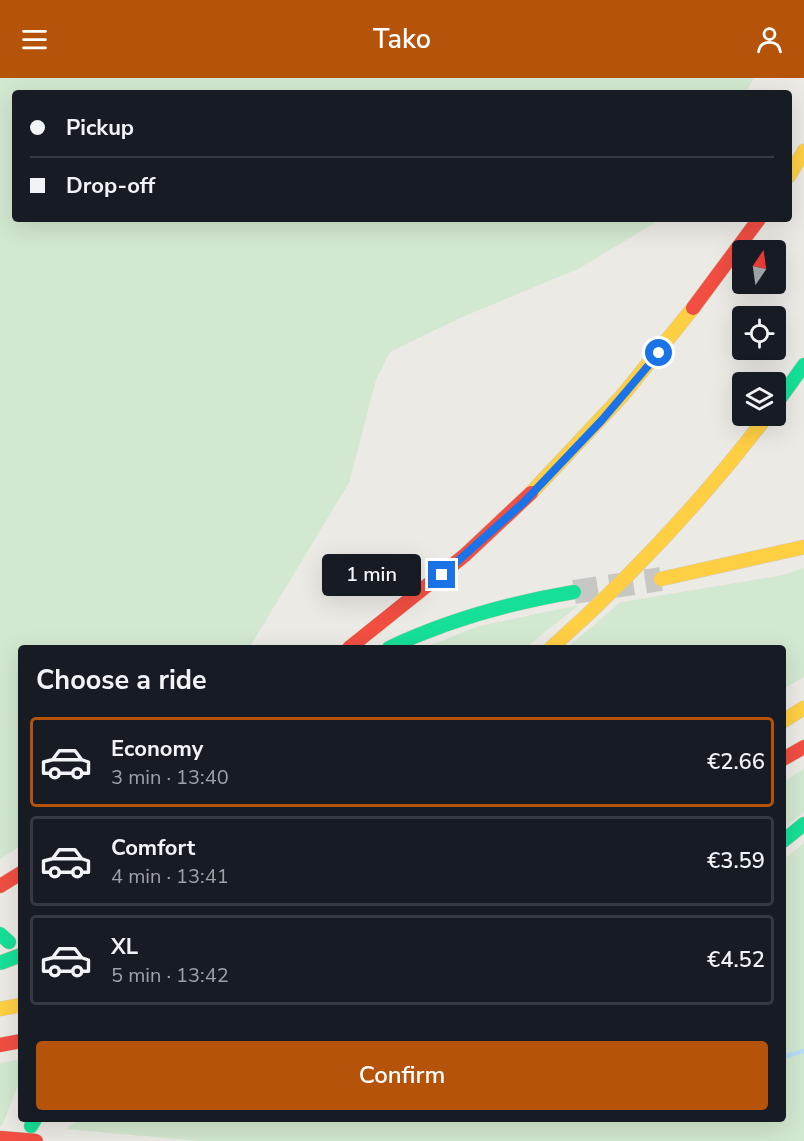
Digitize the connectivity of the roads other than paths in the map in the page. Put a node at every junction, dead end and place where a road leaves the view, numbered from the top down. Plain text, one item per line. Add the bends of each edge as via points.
1 (804, 151) edge
2 (792, 171) edge
3 (757, 222) edge
4 (804, 365) edge
5 (786, 390) edge
6 (759, 426) edge
7 (804, 548) edge
8 (661, 579) tunnel mouth
9 (574, 592) tunnel mouth
10 (353, 645) edge
11 (396, 645) edge
12 (554, 645) edge
13 (804, 708) edge
14 (786, 719) edge
15 (804, 747) edge
16 (786, 757) edge
17 (804, 824) edge
18 (786, 839) edge
19 (18, 875) edge
20 (0, 886) edge
21 (18, 957) edge
22 (0, 963) edge
23 (18, 1006) edge
24 (1, 1009) edge
25 (0, 1138) edge
26 (36, 1141) edge

1 - 2 highway
3 - 10 highway via 673,337 531,495 414,601
4 - 5 highway
6 - 12 highway via 699,501
7 - 8 highway
9 - 11 highway via 476,611
13 - 14 highway
15 - 16 highway
17 - 18 highway
19 - 20 highway
21 - 22 highway, bridge
23 - 24 highway
25 - 26 highway, bridge

